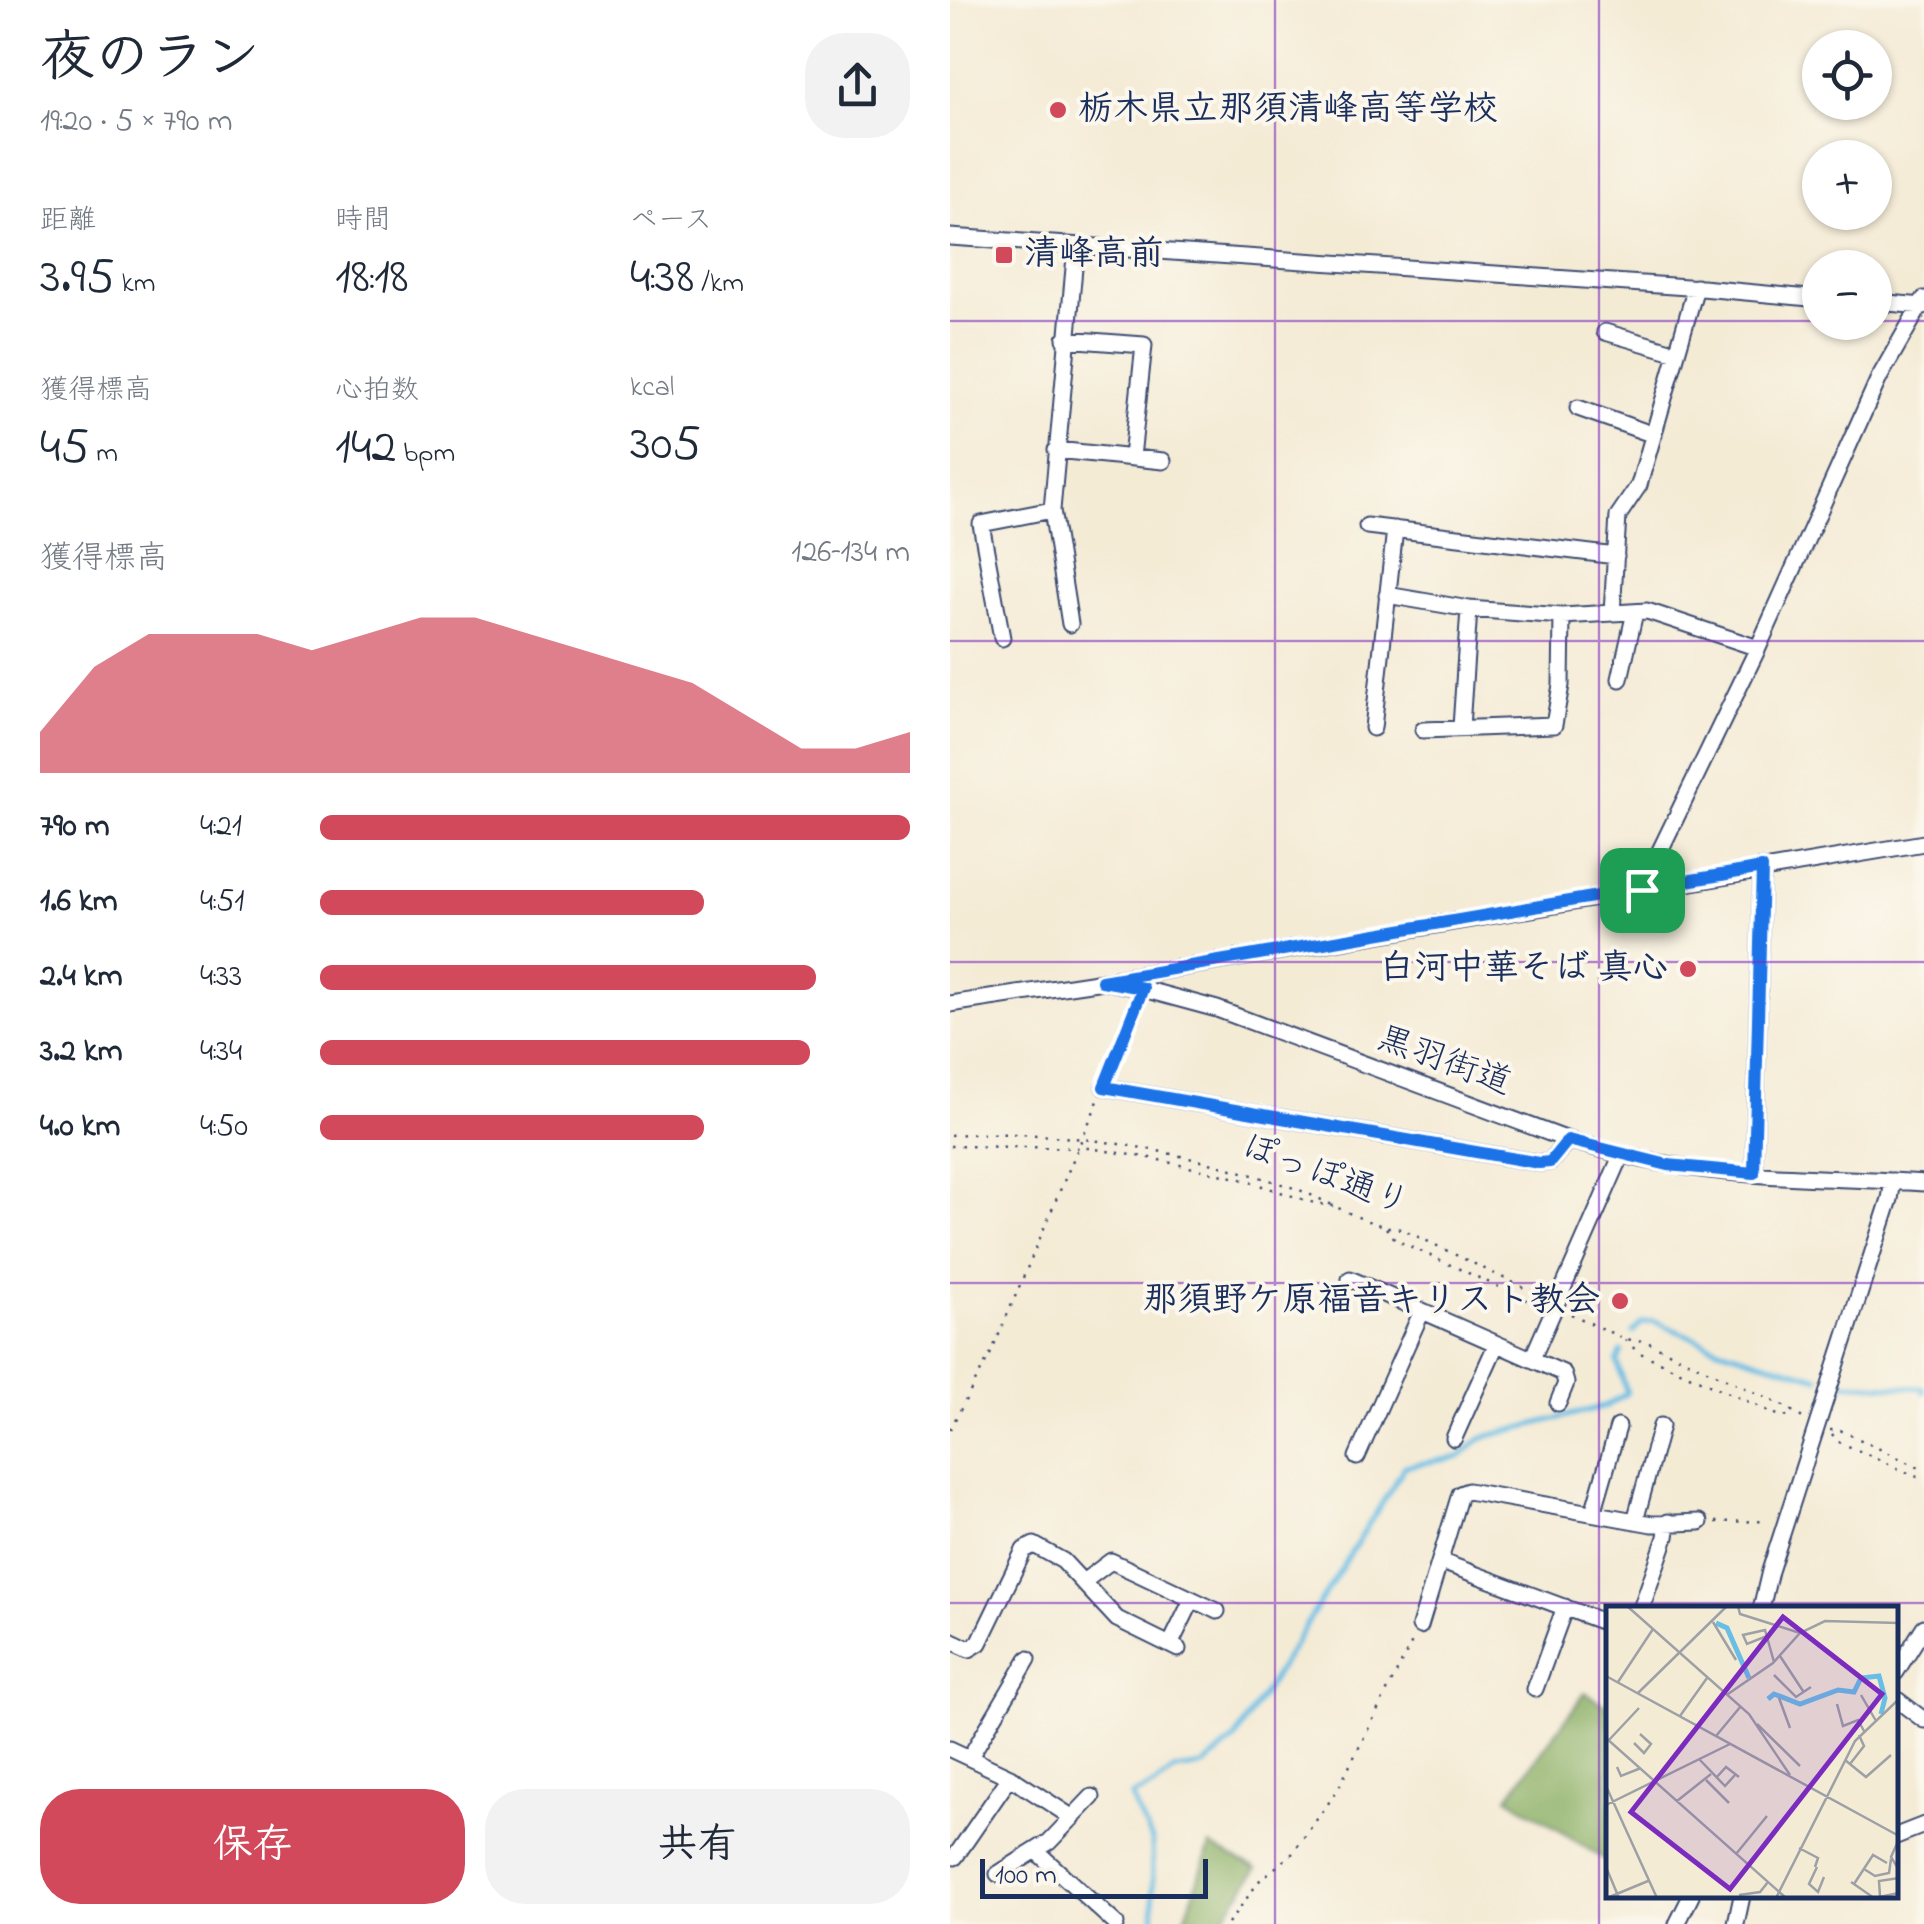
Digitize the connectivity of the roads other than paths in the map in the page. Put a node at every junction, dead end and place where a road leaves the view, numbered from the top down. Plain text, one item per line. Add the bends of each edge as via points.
1 (950, 237) edge
2 (1076, 246) junction
3 (1696, 287) junction
4 (1802, 297) edge
5 (1892, 302) edge
6 (1923, 303) edge
7 (1604, 332) dead end
8 (1065, 339) junction
9 (1677, 353) junction
10 (1578, 408) dead end
11 (1654, 435) junction
12 (1056, 450) junction
13 (1132, 457) junction
14 (1163, 461) dead end
15 (1052, 510) junction
16 (1366, 526) dead end
17 (1394, 529) junction
18 (1616, 556) junction
19 (1387, 595) junction
20 (1469, 608) junction
21 (1635, 612) junction
22 (1612, 613) junction
23 (1562, 616) junction
24 (1070, 624) dead end
25 (1002, 638) dead end
26 (1758, 648) junction
27 (1620, 679) dead end
28 (1461, 727) junction
29 (1373, 728) dead end
30 (1423, 730) dead end
31 (1924, 844) edge
32 (1762, 868) junction
33 (1642, 890) junction
34 (1102, 981) junction
35 (950, 1004) edge
36 (1104, 1087) road end
37 (1568, 1140) junction
38 (1622, 1154) junction
39 (1754, 1173) junction
40 (1893, 1181) junction
41 (1924, 1182) edge
42 (1350, 1279) dead end
43 (1422, 1311) junction
44 (1496, 1344) junction
45 (1532, 1360) junction
46 (1558, 1403) dead end
47 (1662, 1426) dead end
48 (1618, 1427) dead end
49 (1454, 1438) dead end
50 (1356, 1457) dead end
51 (1594, 1513) junction
52 (1635, 1521) junction
53 (1668, 1522) junction
54 (1700, 1522) road end
55 (1442, 1562) junction
56 (1084, 1582) junction
57 (1192, 1600) junction
58 (1642, 1606) edge
59 (1762, 1606) edge
60 (1565, 1608) junction
61 (1218, 1611) dead end
62 (1606, 1623) edge
63 (1420, 1626) road end
64 (1924, 1628) edge
65 (950, 1640) edge
66 (1028, 1659) dead end
67 (1899, 1667) edge
68 (1535, 1689) dead end
69 (1899, 1701) edge
70 (1924, 1720) edge
71 (950, 1749) edge
72 (970, 1758) junction
73 (1010, 1777) junction
74 (1092, 1797) dead end
75 (1074, 1818) junction
76 (1924, 1825) edge
77 (1899, 1835) edge
78 (1036, 1851) junction
79 (955, 1857) dead end
80 (998, 1874) dead end
81 (1690, 1899) edge
82 (1746, 1899) edge
83 (1116, 1924) edge
84 (1677, 1924) edge
85 (1736, 1924) edge

1 - 2 street
2 - 3 street
2 - 8 street
3 - 4 street
3 - 9 street
5 - 6 street
6 - 26 street via 1879,378
7 - 9 street
8 - 12 street
8 - 13 street via 1144,344
9 - 11 street
10 - 11 street
11 - 18 street via 1639,484 1618,516
12 - 13 street
12 - 15 street
13 - 14 street
15 - 24 street
15 - 25 street via 981,524
16 - 17 street
17 - 18 street
17 - 19 street
18 - 22 street
19 - 20 street
19 - 29 street
20 - 23 street
20 - 28 street
21 - 22 street
21 - 26 street
21 - 27 street
22 - 23 street
23 - 28 street via 1554,725
26 - 33 street
28 - 30 street
31 - 32 street
32 - 33 street
32 - 39 street
33 - 34 street
34 - 35 street, 黒羽街道
34 - 37 street, 黒羽街道 via 1217,1009
36 - 37 street via 1539,1163 1550,1162
37 - 38 street, 黒羽街道
38 - 39 street, 黒羽街道
38 - 45 street
39 - 40 street, 黒羽街道
40 - 41 street, 黒羽街道
40 - 59 street
42 - 43 street
43 - 44 street
43 - 50 street
44 - 45 street
44 - 49 street
45 - 46 street via 1563,1373
47 - 52 street
48 - 51 street
51 - 52 street
51 - 55 street via 1460,1494
52 - 53 street
53 - 54 street
53 - 58 street
55 - 60 street
55 - 63 street
56 - 57 street via 1111,1561
56 - 57 street via 1121,1622 1174,1647
56 - 65 street via 1063,1561 1028,1546 979,1644 969,1649
57 - 61 street
60 - 62 street
60 - 68 street
64 - 67 street
66 - 72 street
69 - 70 street
71 - 72 street
72 - 73 street
73 - 75 street
73 - 79 street
74 - 75 street
75 - 78 street
76 - 77 street
78 - 80 street
78 - 83 street
81 - 84 street
82 - 85 street

